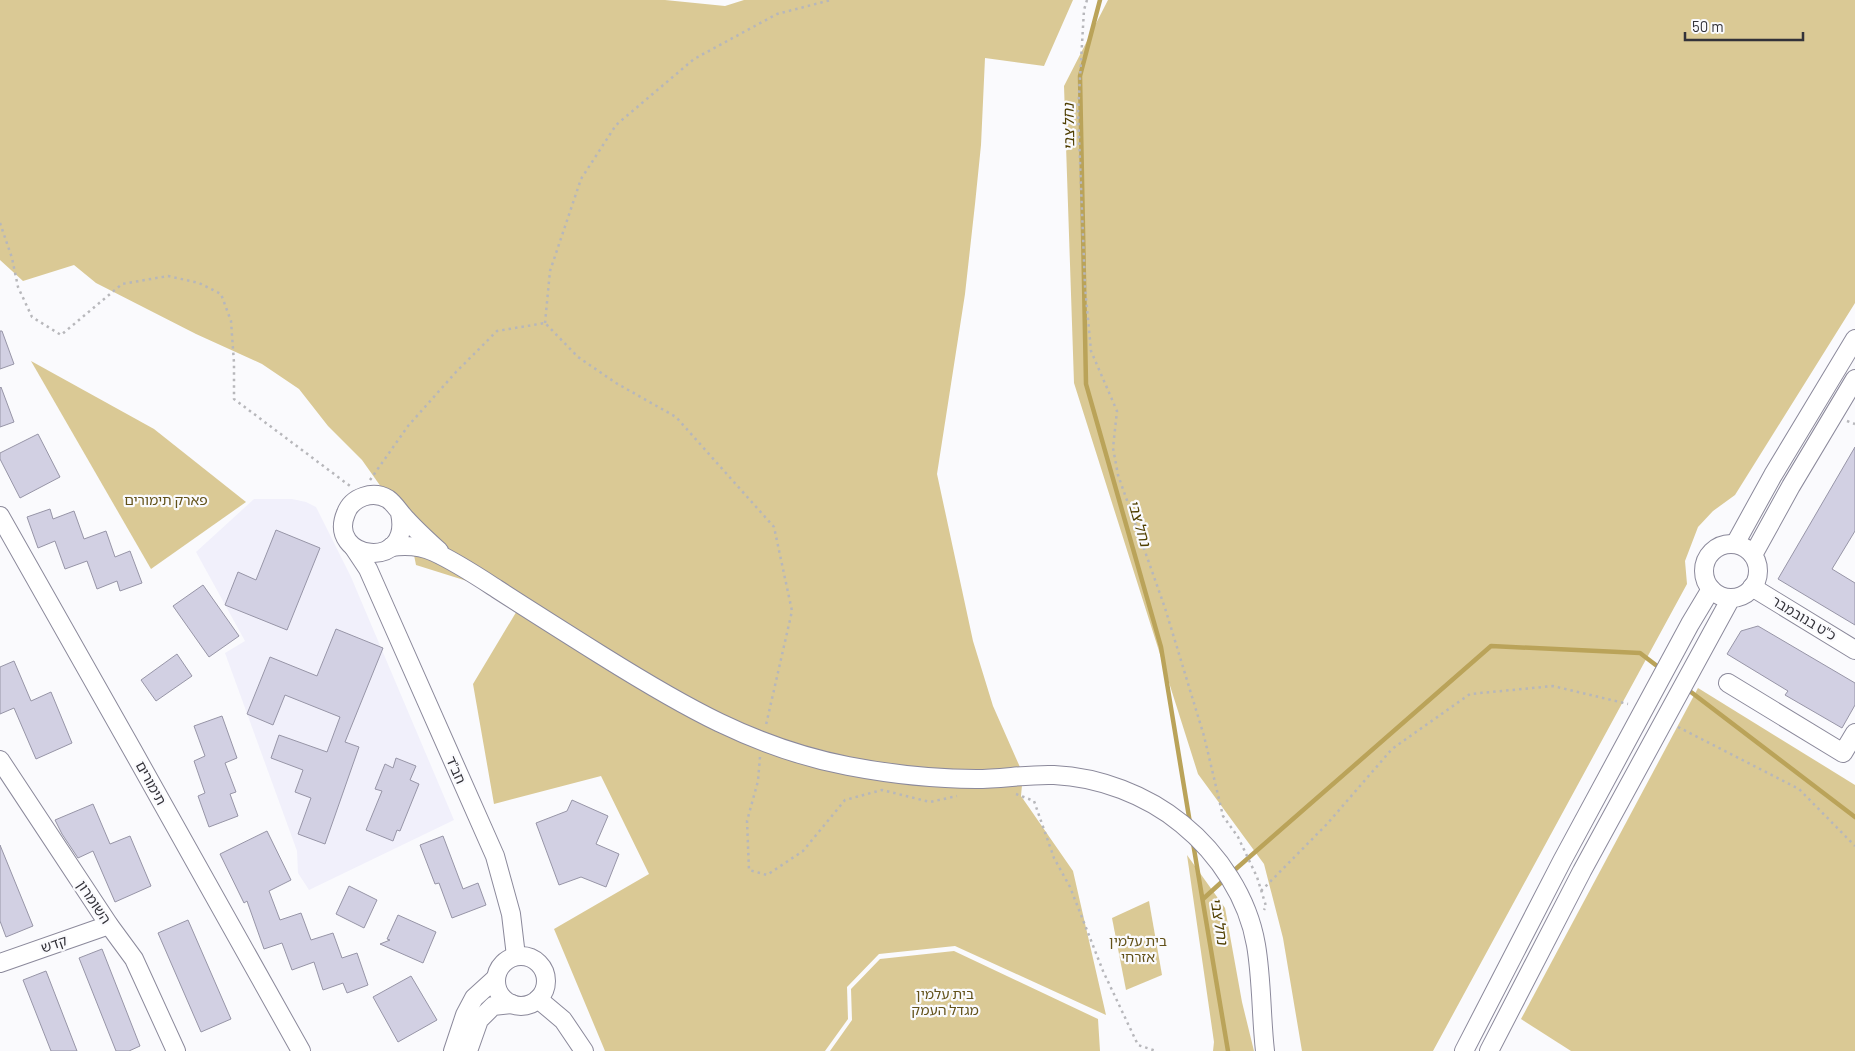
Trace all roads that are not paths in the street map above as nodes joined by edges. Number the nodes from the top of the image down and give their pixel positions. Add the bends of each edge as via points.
1 (1855, 338) edge
2 (1855, 379) edge
3 (400, 513) junction
4 (0, 516) edge
5 (1735, 544) junction
6 (354, 548) junction
7 (388, 549) junction
8 (1753, 555) junction
9 (447, 559) junction
10 (1752, 587) junction
11 (1711, 589) junction
12 (377, 590) junction
13 (1730, 598) junction
14 (1855, 650) edge
15 (1728, 683) dead end
16 (1855, 733) edge
17 (0, 760) edge
18 (108, 925) junction
19 (516, 956) junction
20 (0, 963) edge
21 (496, 978) junction
22 (538, 999) junction
23 (512, 1004) junction
24 (176, 1051) edge
25 (300, 1051) edge
26 (453, 1051) edge
27 (468, 1051) edge
28 (584, 1051) edge
29 (1265, 1051) edge
30 (1464, 1051) edge
31 (1490, 1051) edge

1 - 5 street
2 - 8 street
3 - 6 street via 387,498 378,495 359,498 346,512 343,521 344,531
3 - 7 street via 401,532
3 - 9 street
4 - 25 street, תימורים
5 - 8 street
5 - 11 street via 1719,546 1707,558 1704,575
6 - 7 street via 373,554
6 - 12 street, חב"ד
7 - 9 street via 401,546 422,548
7 - 12 street, חב"ד via 379,563
8 - 10 street via 1758,571
9 - 29 street via 655,689 703,716 762,742 820,760 918,776 977,779 1068,776 1113,787 1165,811 1212,853 1242,898 1256,943
10 - 13 street via 1742,595
10 - 14 street, כ"ט בנובמבר
11 - 13 street
11 - 30 street via 1544,895
12 - 19 street, חב"ד via 495,856 512,914
13 - 31 street via 1550,931
15 - 16 street via 1843,753
17 - 18 street, השומרון
18 - 20 street, קדש
18 - 24 street, השומרון via 134,959
19 - 21 street via 500,966
19 - 22 street via 526,956 541,965 546,983
21 - 23 street via 501,996
21 - 26 street via 474,998
22 - 23 street via 526,1006
22 - 28 street via 564,1020
23 - 27 street via 492,1006 479,1020

